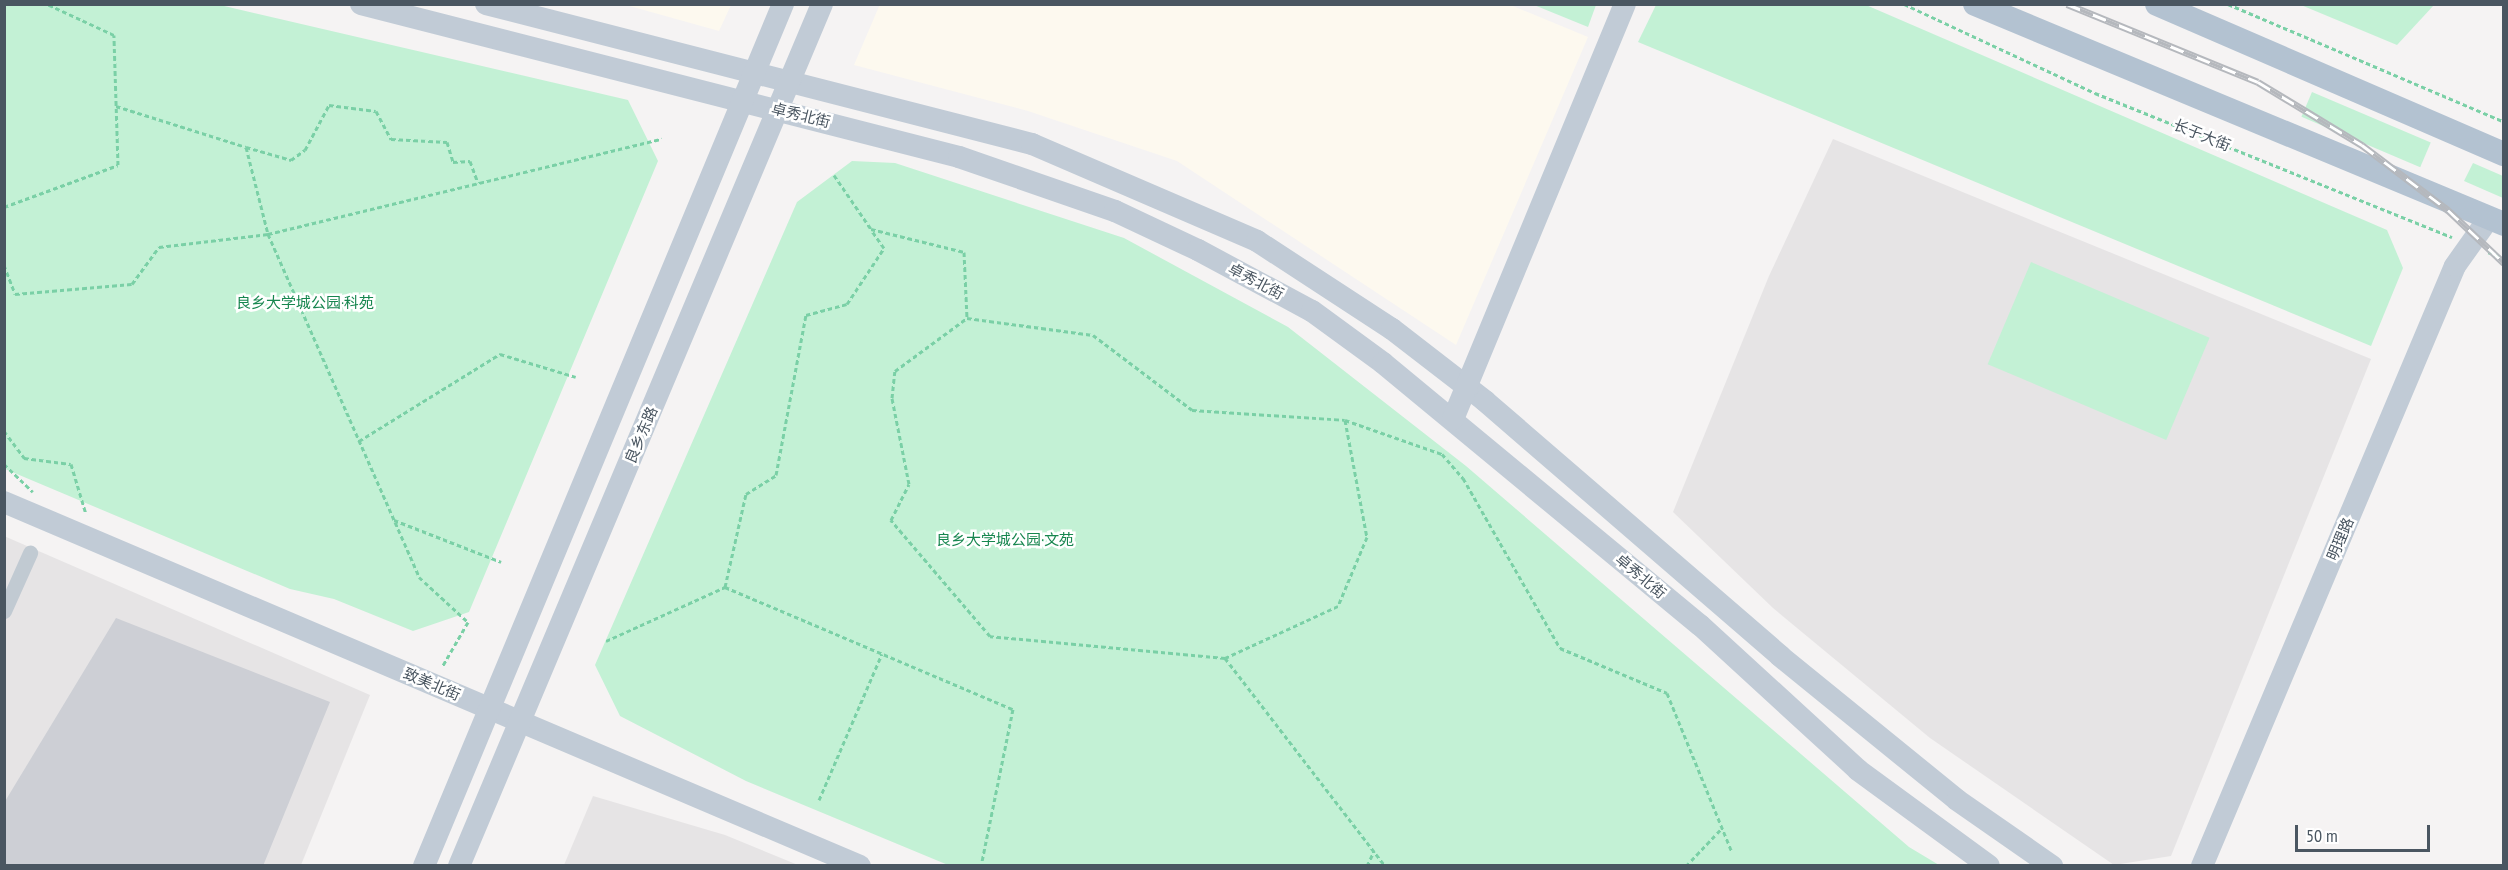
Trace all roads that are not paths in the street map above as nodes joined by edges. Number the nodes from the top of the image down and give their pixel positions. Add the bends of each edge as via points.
1 (361, 4) edge
2 (486, 4) edge
3 (783, 4) edge
4 (822, 4) edge
5 (1624, 4) edge
6 (1975, 4) edge
7 (2157, 4) edge
8 (755, 73) junction
9 (790, 83) junction
10 (742, 102) junction
11 (779, 109) junction
12 (2504, 154) edge
13 (2496, 221) edge
14 (1467, 387) junction
15 (1453, 419) junction
16 (4, 502) edge
17 (30, 553) dead end
18 (4, 612) edge
19 (489, 709) junction
20 (520, 722) junction
21 (424, 866) edge
22 (459, 866) edge
23 (860, 866) edge
24 (1989, 866) edge
25 (2052, 866) edge
26 (2202, 866) edge

1 - 10 main road, 卓秀北街
2 - 8 main road
3 - 8 main road
4 - 9 main road, 良乡东路
5 - 14 main road
6 - 13 main road
7 - 12 main road
8 - 9 main road
8 - 10 main road
9 - 11 main road, 良乡东路
9 - 14 main road via 1032,144 1178,203 1257,241 1330,287
10 - 11 main road, 卓秀北街
10 - 19 main road
11 - 15 main road, 卓秀北街 via 1027,178 1156,230 1312,312
11 - 20 main road, 良乡东路
13 - 26 main road, 明理路 via 2468,243
14 - 15 main road
14 - 25 main road via 1790,664 1957,800
15 - 24 main road, 卓秀北街 via 1700,625 1858,770
16 - 19 main road, 致美北街
17 - 18 street
19 - 20 main road, 致美北街
19 - 21 main road
20 - 22 main road, 良乡东路
20 - 23 main road, 致美北街

